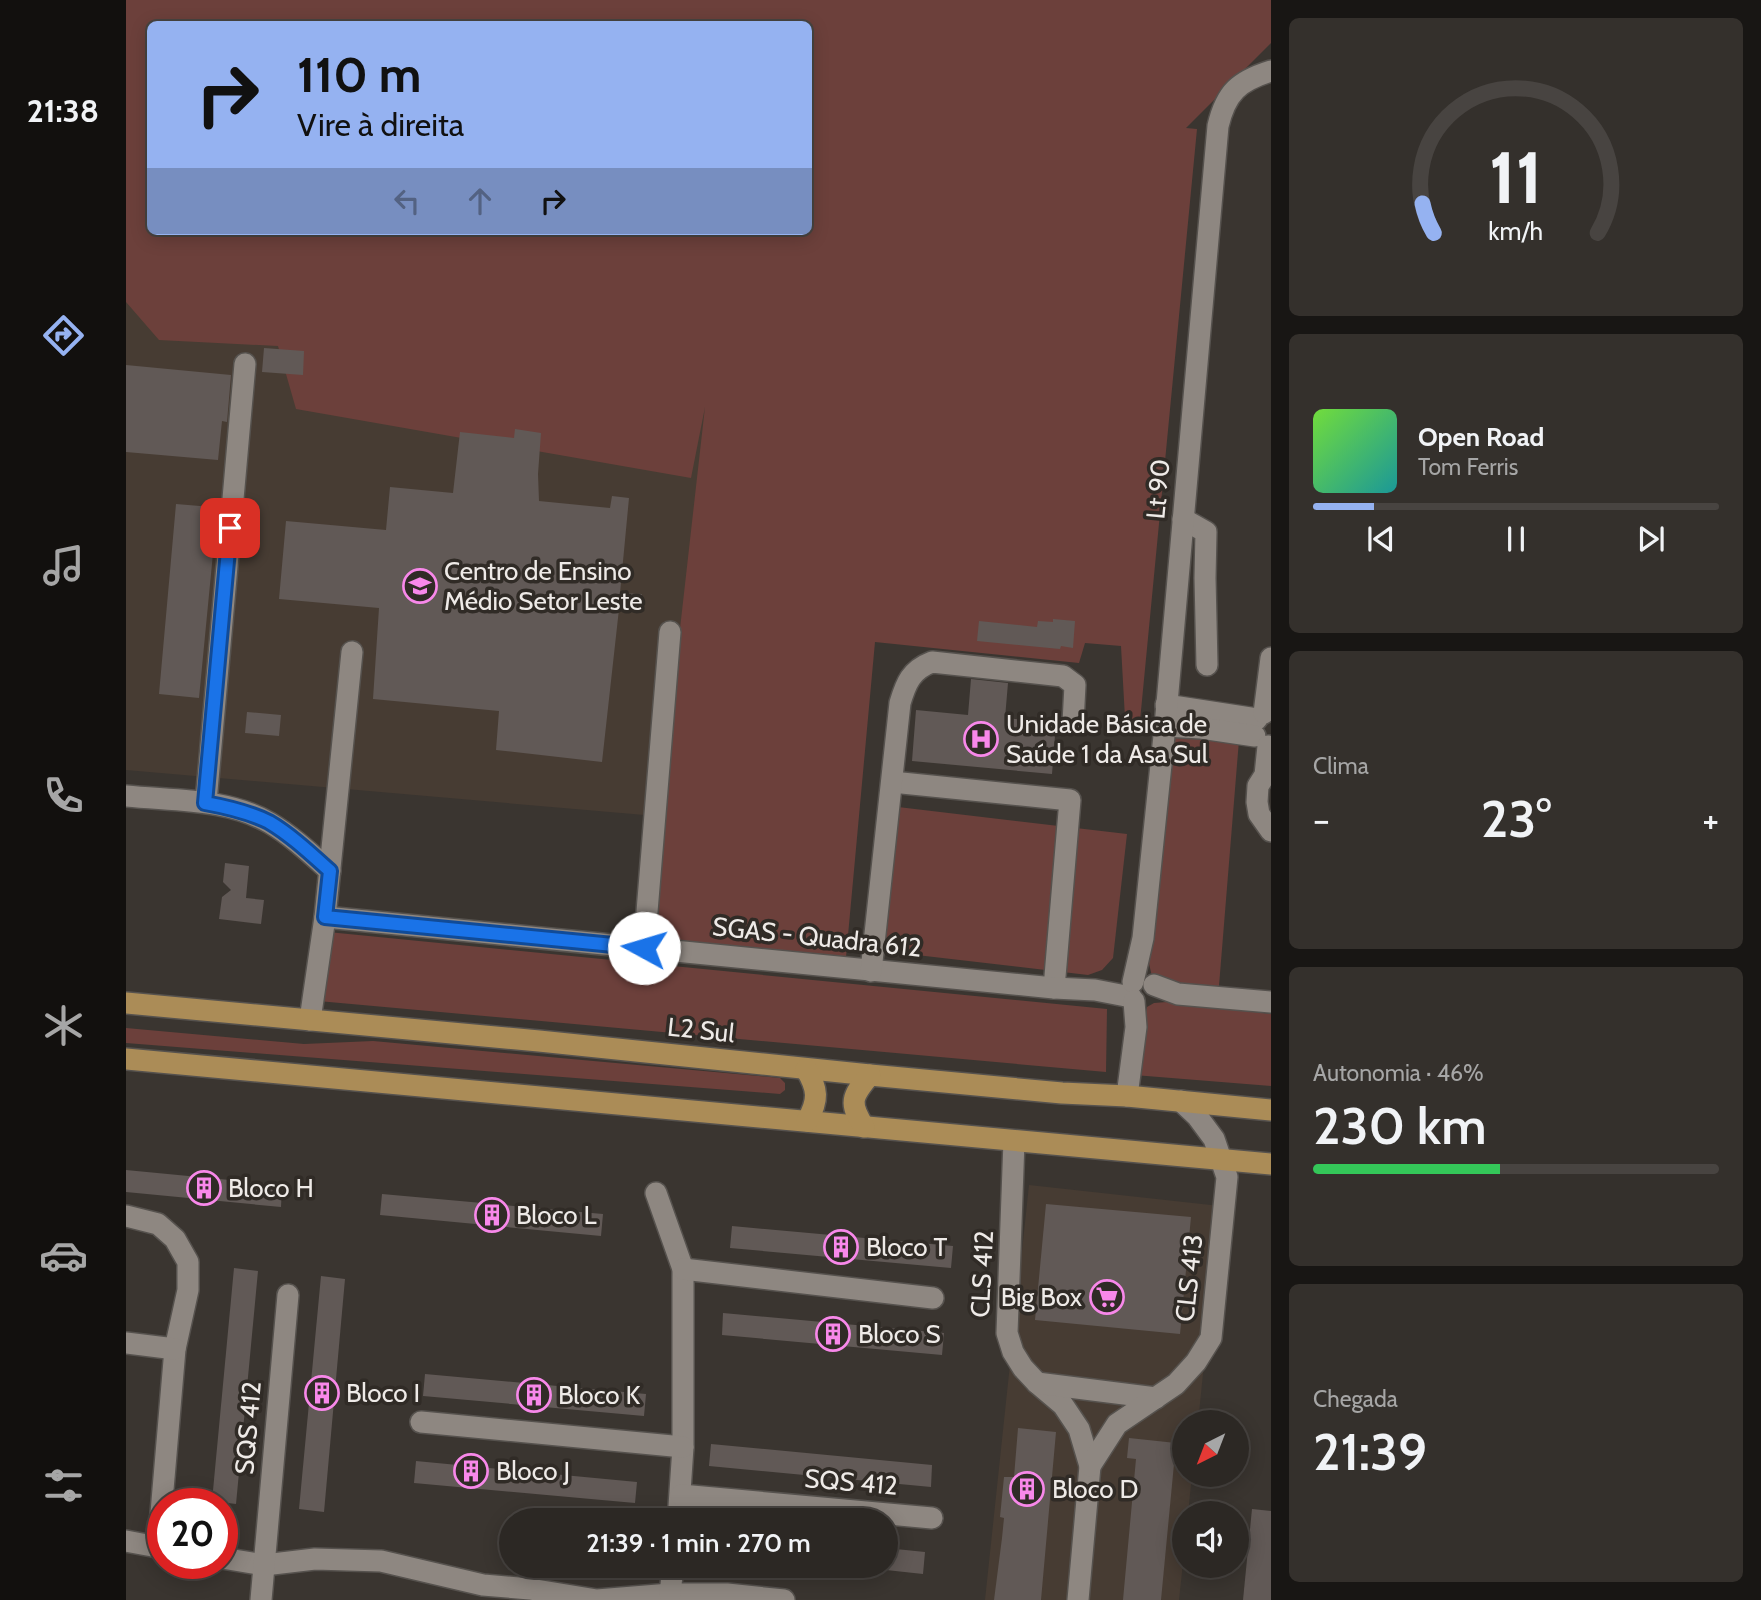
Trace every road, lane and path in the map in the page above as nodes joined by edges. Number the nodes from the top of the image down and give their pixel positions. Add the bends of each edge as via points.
1 (1271, 71) edge
2 (245, 364) dead end
3 (1183, 519) junction
4 (670, 632) dead end
5 (352, 652) dead end
6 (1271, 658) edge
7 (1207, 665) dead end
8 (1166, 715) junction
9 (1073, 723) dead end
10 (1266, 744) edge
11 (892, 782) junction
12 (126, 796) edge
13 (205, 803) junction
14 (1271, 831) edge
15 (330, 871) junction
16 (325, 917) junction
17 (644, 948) junction
18 (871, 971) junction
19 (1054, 988) junction
20 (1141, 991) junction
21 (1271, 1002) edge
22 (126, 1003) edge
23 (310, 1020) junction
24 (126, 1059) edge
25 (806, 1069) junction
26 (870, 1076) junction
27 (1127, 1096) junction
28 (1181, 1101) junction
29 (1271, 1110) edge
30 (807, 1121) junction
31 (864, 1127) junction
32 (1014, 1141) junction
33 (1223, 1160) junction
34 (1271, 1164) edge
35 (656, 1193) dead end
36 (126, 1216) edge
37 (683, 1269) junction
38 (288, 1295) dead end
39 (933, 1298) dead end
40 (126, 1343) edge
41 (175, 1349) junction
42 (1037, 1383) junction
43 (1156, 1398) junction
44 (421, 1422) dead end
45 (683, 1447) junction
46 (1090, 1466) junction
47 (165, 1488) edge
48 (681, 1495) junction
49 (680, 1508) edge
50 (932, 1518) dead end
51 (126, 1541) edge
52 (147, 1545) edge
53 (238, 1561) edge
54 (264, 1565) junction
55 (672, 1578) edge
56 (482, 1593) edge
57 (670, 1594) junction
58 (261, 1600) edge
59 (783, 1600) edge
60 (1078, 1600) edge

1 - 3 street, Lt 90 via 1237,86 1218,126
2 - 13 street
3 - 7 street via 1206,532
3 - 8 street, Lt 90
4 - 17 street
5 - 15 street
6 - 10 street
8 - 10 street
8 - 20 street, Lt 90
9 - 11 street via 1075,685 1063,676 932,662 920,666 905,685
10 - 14 street via 1256,802
11 - 18 street
11 - 19 street via 1070,800
12 - 13 street
13 - 15 street via 269,822
15 - 16 street
16 - 17 street, SGAS - Quadra 612
16 - 23 street
17 - 18 street, SGAS - Quadra 612
18 - 19 street, SGAS - Quadra 612
19 - 20 street, SGAS - Quadra 612
20 - 21 street
20 - 27 street, Lt 90
22 - 23 main road, L2 Sul
23 - 25 main road, L2 Sul
24 - 30 main road
25 - 26 main road, L2 Sul
25 - 30 main road via 817,1096
26 - 27 main road, L2 Sul
26 - 31 main road via 853,1102
27 - 28 main road, L2 Sul
28 - 29 main road, L2 Sul
28 - 33 street, CLS 413 via 1209,1131
30 - 31 main road
31 - 32 main road
32 - 33 main road
32 - 42 street, CLS 412 via 1007,1333 1013,1352
33 - 34 main road
33 - 43 street, CLS 413 via 1226,1195 1211,1338 1196,1362
35 - 37 street
36 - 41 street via 158,1224 175,1239 188,1262 188,1290
37 - 39 street
37 - 45 street
38 - 54 street, SQS 412
40 - 41 street
41 - 47 street
42 - 43 street
42 - 46 street, CLS 412 via 1063,1405 1079,1429
43 - 46 street, CLS 413 via 1117,1424
44 - 45 street
45 - 48 street
46 - 60 street
48 - 49 street
48 - 50 street, SQS 412
51 - 52 street
53 - 54 street
54 - 56 street via 314,1559 381,1561
54 - 58 street, SQS 412
55 - 57 street
56 - 57 street via 530,1589 597,1600
57 - 59 street

